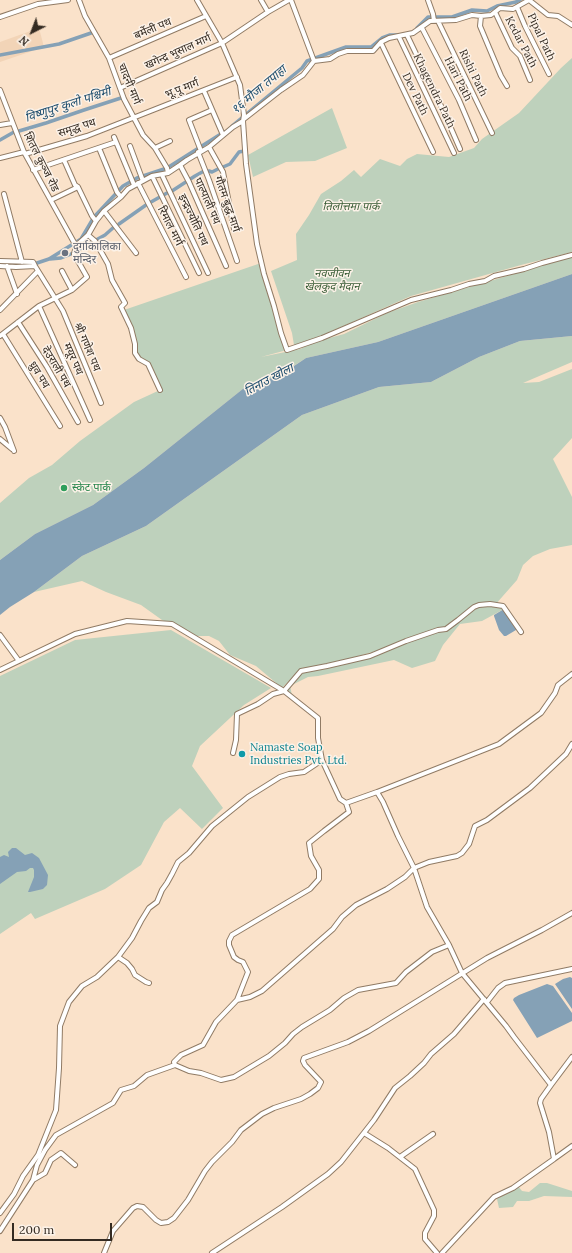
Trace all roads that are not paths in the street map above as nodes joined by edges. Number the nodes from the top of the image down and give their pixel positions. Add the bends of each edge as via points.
1 (68, 0) edge
2 (79, 0) edge
3 (203, 0) edge
4 (261, 0) edge
5 (290, 0) edge
6 (428, 0) edge
7 (529, 0) edge
8 (198, 2) edge
9 (517, 7) junction
10 (268, 12) junction
11 (495, 12) junction
12 (206, 16) junction
13 (481, 16) junction
14 (0, 17) edge
15 (436, 21) junction
16 (572, 25) edge
17 (422, 28) junction
18 (407, 35) junction
19 (399, 37) junction
20 (222, 43) junction
21 (381, 43) junction
22 (109, 58) junction
23 (314, 61) junction
24 (549, 74) dead end
25 (237, 77) junction
26 (530, 80) dead end
27 (508, 86) dead end
28 (120, 88) junction
29 (0, 90) edge
30 (204, 91) junction
31 (2, 103) edge
32 (212, 110) junction
33 (134, 118) junction
34 (244, 118) junction
35 (12, 123) junction
36 (0, 125) edge
37 (492, 133) dead end
38 (223, 135) junction
39 (114, 137) dead end
40 (476, 140) dead end
41 (170, 141) dead end
42 (116, 142) junction
43 (130, 146) dead end
44 (209, 147) junction
45 (99, 148) junction
46 (155, 148) junction
47 (460, 149) dead end
48 (200, 152) junction
49 (433, 152) dead end
50 (25, 153) junction
51 (454, 153) dead end
52 (0, 158) edge
53 (64, 160) junction
54 (180, 165) junction
55 (33, 170) junction
56 (168, 172) junction
57 (162, 175) junction
58 (152, 176) junction
59 (141, 182) junction
60 (134, 185) junction
61 (78, 187) junction
62 (4, 194) dead end
63 (121, 197) junction
64 (51, 200) junction
65 (104, 211) junction
66 (96, 220) junction
67 (234, 229) dead end
68 (89, 235) junction
69 (76, 246) junction
70 (136, 253) dead end
71 (572, 255) edge
72 (0, 261) edge
73 (237, 261) dead end
74 (22, 262) junction
75 (34, 264) junction
76 (0, 266) edge
77 (7, 266) junction
78 (226, 266) dead end
79 (38, 271) junction
80 (62, 271) dead end
81 (199, 273) dead end
82 (208, 273) dead end
83 (186, 277) dead end
84 (72, 290) junction
85 (17, 294) junction
86 (54, 298) junction
87 (39, 306) junction
88 (1, 308) edge
89 (18, 322) junction
90 (1, 335) edge
91 (160, 390) dead end
92 (101, 403) dead end
93 (0, 418) edge
94 (90, 420) dead end
95 (78, 422) dead end
96 (60, 426) dead end
97 (0, 439) edge
98 (521, 632) dead end
99 (0, 635) edge
100 (19, 661) junction
101 (0, 670) edge
102 (572, 674) edge
103 (284, 691) junction
104 (572, 744) edge
105 (233, 753) dead end
106 (322, 760) junction
107 (377, 792) junction
108 (346, 803) junction
109 (414, 868) junction
110 (572, 913) edge
111 (449, 945) junction
112 (118, 957) junction
113 (572, 969) edge
114 (462, 974) junction
115 (149, 983) dead end
116 (237, 1000) junction
117 (486, 1001) junction
118 (572, 1057) edge
119 (175, 1065) junction
120 (551, 1084) junction
121 (364, 1133) junction
122 (433, 1134) dead end
123 (572, 1146) edge
124 (400, 1157) junction
125 (554, 1159) junction
126 (75, 1165) dead end
127 (33, 1180) junction
128 (0, 1213) edge
129 (0, 1232) edge
130 (218, 1251) edge
131 (104, 1253) edge
132 (212, 1253) edge
133 (437, 1253) edge
134 (442, 1253) edge

1 - 14 street via 38,4
2 - 22 street, चादनी मार्ग via 85,16
3 - 8 street
4 - 10 street
5 - 10 street, खगेन्द्र भुसाल मार्ग
5 - 23 street
6 - 15 street, Rishi Path
7 - 9 street
7 - 16 street via 548,15 558,16
8 - 12 street
9 - 11 street via 500,8
9 - 24 street, Pipal Path
10 - 20 street, खगेन्द्र भुसाल मार्ग
11 - 13 street
11 - 26 street, Kedar Path via 512,48 520,56
12 - 20 street
12 - 22 street, बर्मेली पथ
13 - 15 street
13 - 27 street via 480,26 501,76
15 - 17 street via 430,21
15 - 37 street, Rishi Path
17 - 18 street via 414,34
17 - 40 street, Hari Path via 459,100
18 - 19 street
18 - 47 street
19 - 21 street via 389,38
19 - 51 street, Khagendra Path
20 - 25 street
20 - 28 street, खगेन्द्र भुसाल मार्ग
21 - 23 street via 373,51 347,51 330,59
21 - 49 street, Dev Path
22 - 28 street, चादनी मार्ग
23 - 34 street via 303,75
25 - 30 street, भू.पू मार्ग
25 - 34 street
28 - 33 street, चादनी मार्ग
29 - 31 street, शितल कुञ्ज रोड
30 - 32 street
30 - 33 street, भू.पू मार्ग
31 - 35 street, शितल कुञ्ज रोड
32 - 38 street
32 - 48 street, गौतम बुद्ध मार्ग via 189,120
33 - 46 street, चादनी मार्ग via 143,135
33 - 50 street, समृद्ध पथ via 87,136
34 - 38 street
34 - 71 street via 246,164 258,252 288,350 411,300
35 - 36 street
35 - 50 street, शितल कुञ्ज रोड
38 - 44 street
39 - 42 street
41 - 46 street
42 - 45 street
42 - 60 street
43 - 59 street, रिमाल मार्ग
44 - 48 street
44 - 67 street via 223,172
45 - 53 street
45 - 63 street
46 - 56 street, चादनी मार्ग
48 - 54 street
48 - 73 street, गौतम बुद्ध मार्ग
50 - 52 street, समृद्ध पथ
50 - 55 street, शितल कुञ्ज रोड
53 - 55 street
53 - 61 street
54 - 56 street
54 - 78 street, पाल्पाली पथ
55 - 64 street, शितल कुञ्ज रोड
56 - 57 street
57 - 58 street
57 - 82 street, इन्द्रज्योति पथ
58 - 59 street
58 - 81 street
59 - 60 street
59 - 83 street, रिमाल मार्ग
60 - 63 street
61 - 64 street
61 - 66 street
62 - 74 street
63 - 65 street
64 - 69 street, शितल कुञ्ज रोड
65 - 66 street
65 - 70 street
66 - 68 street
68 - 69 street
68 - 91 street via 108,264 112,280 125,303 121,307 131,328 135,353 148,364
69 - 84 street via 74,254 87,277
72 - 74 street
74 - 75 street
75 - 77 street via 21,267
75 - 79 street, श्री गणेश पथ
76 - 77 street
77 - 85 street
79 - 85 street
79 - 86 street, श्री गणेश पथ
80 - 84 street
84 - 86 street
85 - 88 street
86 - 87 street
86 - 92 street, श्री गणेश पथ via 63,311
87 - 89 street
87 - 94 street, मयूर पथ
89 - 90 street
89 - 95 street, देउराली पथ
90 - 96 street, ध्रुव पथ
93 - 97 street via 14,451
98 - 103 street via 503,606 474,606 446,628 370,656 301,671
99 - 100 street
100 - 101 street
100 - 103 street via 75,634 128,621 172,624
102 - 107 street via 558,685 541,713 499,744
103 - 105 street via 273,694 237,714
103 - 106 street via 318,718
104 - 109 street via 566,754 530,788 475,826 469,844 462,853
106 - 108 street via 340,799
106 - 112 street via 304,772 280,777 248,796 212,826 178,862 157,902 149,908
107 - 108 street
107 - 109 street
108 - 116 street via 349,812 309,843 311,856 319,870 319,879 310,889 232,934 229,945 234,957 243,962 248,972
109 - 111 street via 427,907
109 - 116 street via 387,889 356,905 333,929 262,991
110 - 114 street
111 - 114 street
111 - 119 street via 432,952 396,983 358,990 344,998 302,1027 269,1056 234,1077 221,1080
112 - 115 street via 127,963 135,975
112 - 128 street via 97,977 82,986 70,1002 60,1026 56,1110 38,1155
113 - 117 street via 506,983
114 - 117 street
114 - 131 street via 369,1031 348,1042 304,1058 303,1061 321,1082 318,1088 301,1099 262,1114 241,1130 212,1162 188,1200 168,1222 161,1223 156,1220 143,1207 133,1208 113,1231
116 - 119 street via 216,1022 204,1045 181,1055 174,1062
117 - 120 street
117 - 121 street via 431,1054 424,1064 395,1088
118 - 120 street
119 - 127 street via 147,1075 134,1086 121,1090 113,1103 56,1135 37,1165
120 - 125 street via 540,1103
121 - 124 street
121 - 130 street via 328,1174
122 - 124 street
123 - 125 street
124 - 133 street via 415,1169 434,1210 434,1216 424,1236
125 - 134 street via 513,1188 494,1197
126 - 127 street via 60,1153 51,1160 45,1173
127 - 129 street
130 - 132 street

